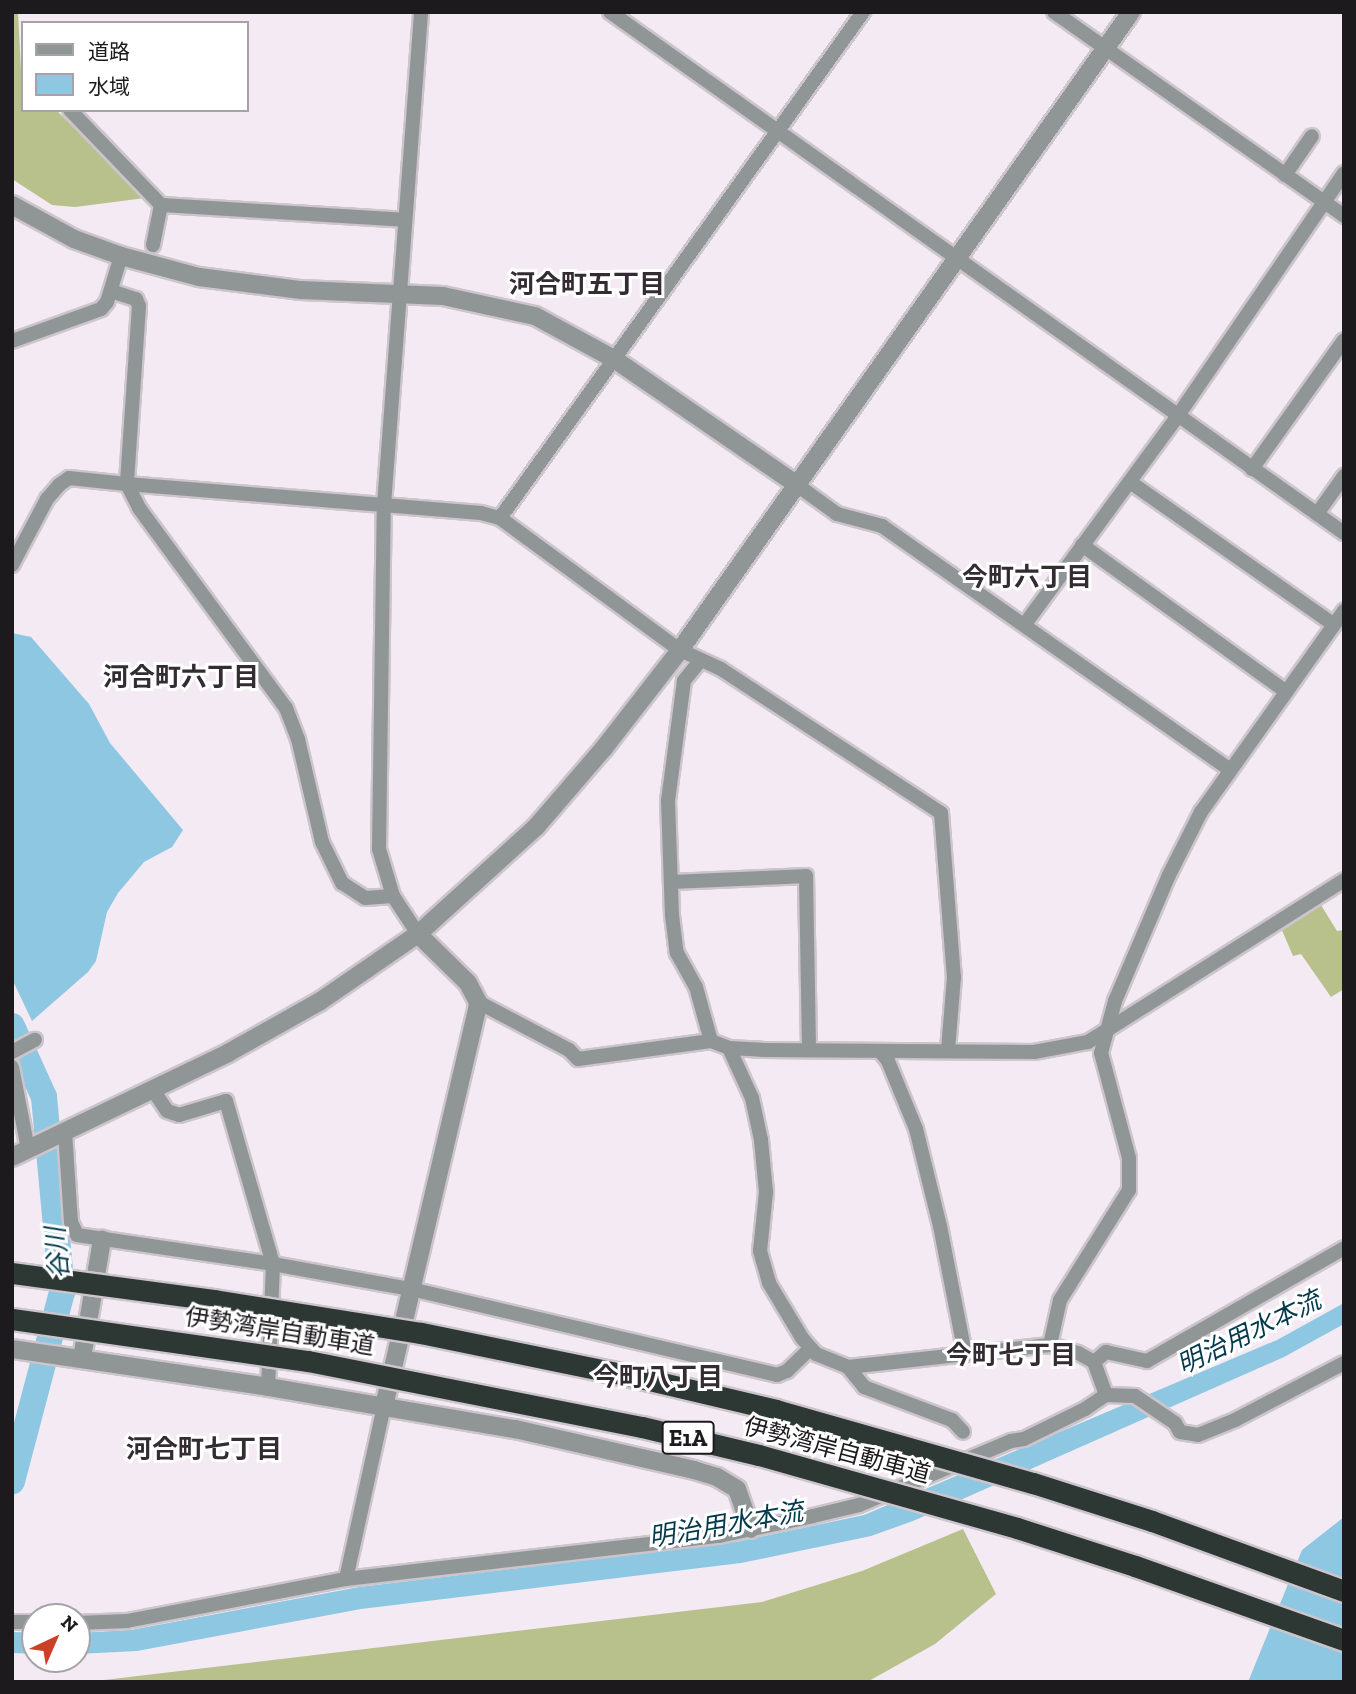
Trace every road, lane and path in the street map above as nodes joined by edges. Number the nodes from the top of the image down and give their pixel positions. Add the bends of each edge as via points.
1 (421, 12) edge
2 (610, 12) edge
3 (863, 12) edge
4 (1054, 12) edge
5 (1131, 12) edge
6 (1104, 49) junction
7 (71, 112) edge
8 (779, 132) junction
9 (1312, 136) dead end
10 (1344, 173) edge
11 (1285, 175) junction
12 (1323, 201) junction
13 (12, 205) edge
14 (160, 205) junction
15 (1344, 216) edge
16 (405, 220) junction
17 (153, 245) dead end
18 (121, 257) junction
19 (957, 258) junction
20 (111, 290) junction
21 (399, 293) junction
22 (1344, 340) edge
23 (12, 341) edge
24 (614, 359) junction
25 (1176, 414) junction
26 (1252, 469) junction
27 (1344, 476) edge
28 (1130, 482) junction
29 (127, 484) junction
30 (797, 485) junction
31 (384, 505) junction
32 (1317, 514) junction
33 (500, 518) junction
34 (1344, 533) edge
35 (1082, 545) junction
36 (12, 565) edge
37 (1344, 611) edge
38 (1025, 624) junction
39 (1334, 625) junction
40 (680, 650) junction
41 (700, 661) junction
42 (1285, 691) junction
43 (1229, 769) junction
44 (1344, 880) edge
45 (673, 882) junction
46 (393, 896) junction
47 (418, 934) junction
48 (478, 1002) junction
49 (1107, 1031) junction
50 (35, 1040) dead end
51 (711, 1041) junction
52 (729, 1048) junction
53 (808, 1049) junction
54 (948, 1050) junction
55 (13, 1051) edge
56 (880, 1051) junction
57 (12, 1067) edge
58 (153, 1090) junction
59 (65, 1132) junction
60 (23, 1152) edge
61 (102, 1240) junction
62 (1344, 1248) edge
63 (273, 1264) junction
64 (12, 1273) edge
65 (411, 1289) junction
66 (12, 1319) edge
67 (1050, 1345) junction
68 (810, 1349) junction
69 (21, 1350) edge
70 (965, 1353) junction
71 (82, 1358) junction
72 (1094, 1362) junction
73 (1344, 1363) edge
74 (848, 1367) junction
75 (268, 1387) junction
76 (1106, 1395) junction
77 (384, 1406) junction
78 (963, 1432) dead end
79 (751, 1529) junction
80 (346, 1579) junction
81 (1344, 1591) edge
82 (91, 1622) edge
83 (1344, 1640) edge

1 - 16 street
2 - 8 street
3 - 8 street
4 - 6 street
5 - 6 street
6 - 11 street
6 - 19 street
7 - 14 street
8 - 19 street
8 - 24 street
9 - 11 street
10 - 12 street
11 - 12 street
12 - 15 street
12 - 25 street
13 - 18 street via 74,239
14 - 16 street
14 - 17 street
16 - 21 street
18 - 20 street
18 - 21 street via 246,285
19 - 25 street
19 - 30 street
20 - 23 street via 101,309
20 - 29 street via 136,299 139,306
21 - 24 street via 443,296 535,316
21 - 31 street
22 - 26 street
24 - 30 street
24 - 33 street
25 - 26 street
25 - 28 street
26 - 32 street
27 - 32 street
28 - 35 street
28 - 39 street
29 - 31 street
29 - 36 street via 69,478 59,485
29 - 46 street via 139,508 286,708 298,739 321,842 342,883 365,898
30 - 38 street via 837,514 882,526
30 - 40 street
31 - 33 street
31 - 46 street via 379,849
32 - 34 street
33 - 40 street
35 - 38 street
35 - 42 street
37 - 39 street
38 - 43 street
39 - 42 street
40 - 41 street
40 - 47 street via 558,804 500,863
41 - 45 street via 684,681 668,801
41 - 54 street via 721,669 941,813 954,977
42 - 43 street
43 - 49 street via 1169,875 1115,1001
44 - 49 street
45 - 51 street via 677,953 696,987
45 - 53 street via 806,876
46 - 47 street
47 - 48 street via 468,983
47 - 58 street via 280,1026
48 - 51 street via 578,1059
48 - 65 street
49 - 54 street via 1088,1042 1034,1052
49 - 67 street via 1101,1053 1129,1158 1129,1190 1060,1300
50 - 55 street
51 - 52 street
52 - 53 street
52 - 68 street via 752,1098 761,1140 766,1192 760,1251 769,1283
53 - 56 street
54 - 56 street
56 - 70 street via 916,1129
57 - 60 street
58 - 59 street
58 - 63 street via 167,1111 179,1115 226,1101
59 - 60 street
59 - 61 street via 71,1222 77,1235
61 - 63 street
61 - 71 street
62 - 72 street via 1147,1361 1106,1352
63 - 65 street
63 - 75 street
64 - 81 highway, 伊勢湾岸自動車道 / E1A, bridge via 318,1316 645,1379 776,1410 1033,1483
65 - 68 street via 777,1375
65 - 77 street
66 - 83 highway, 伊勢湾岸自動車道 / E1A, bridge via 413,1379 760,1455 1017,1528
67 - 70 street
67 - 72 street
68 - 74 street
69 - 71 street
70 - 74 street
71 - 75 street
72 - 76 street
73 - 76 street via 1198,1435 1180,1432 1175,1423 1135,1396
74 - 78 street via 863,1387 952,1420
75 - 77 street
76 - 79 street via 1024,1439 859,1505
77 - 79 street via 515,1429 717,1477 737,1489
77 - 80 street
79 - 80 street
80 - 82 street via 127,1621

